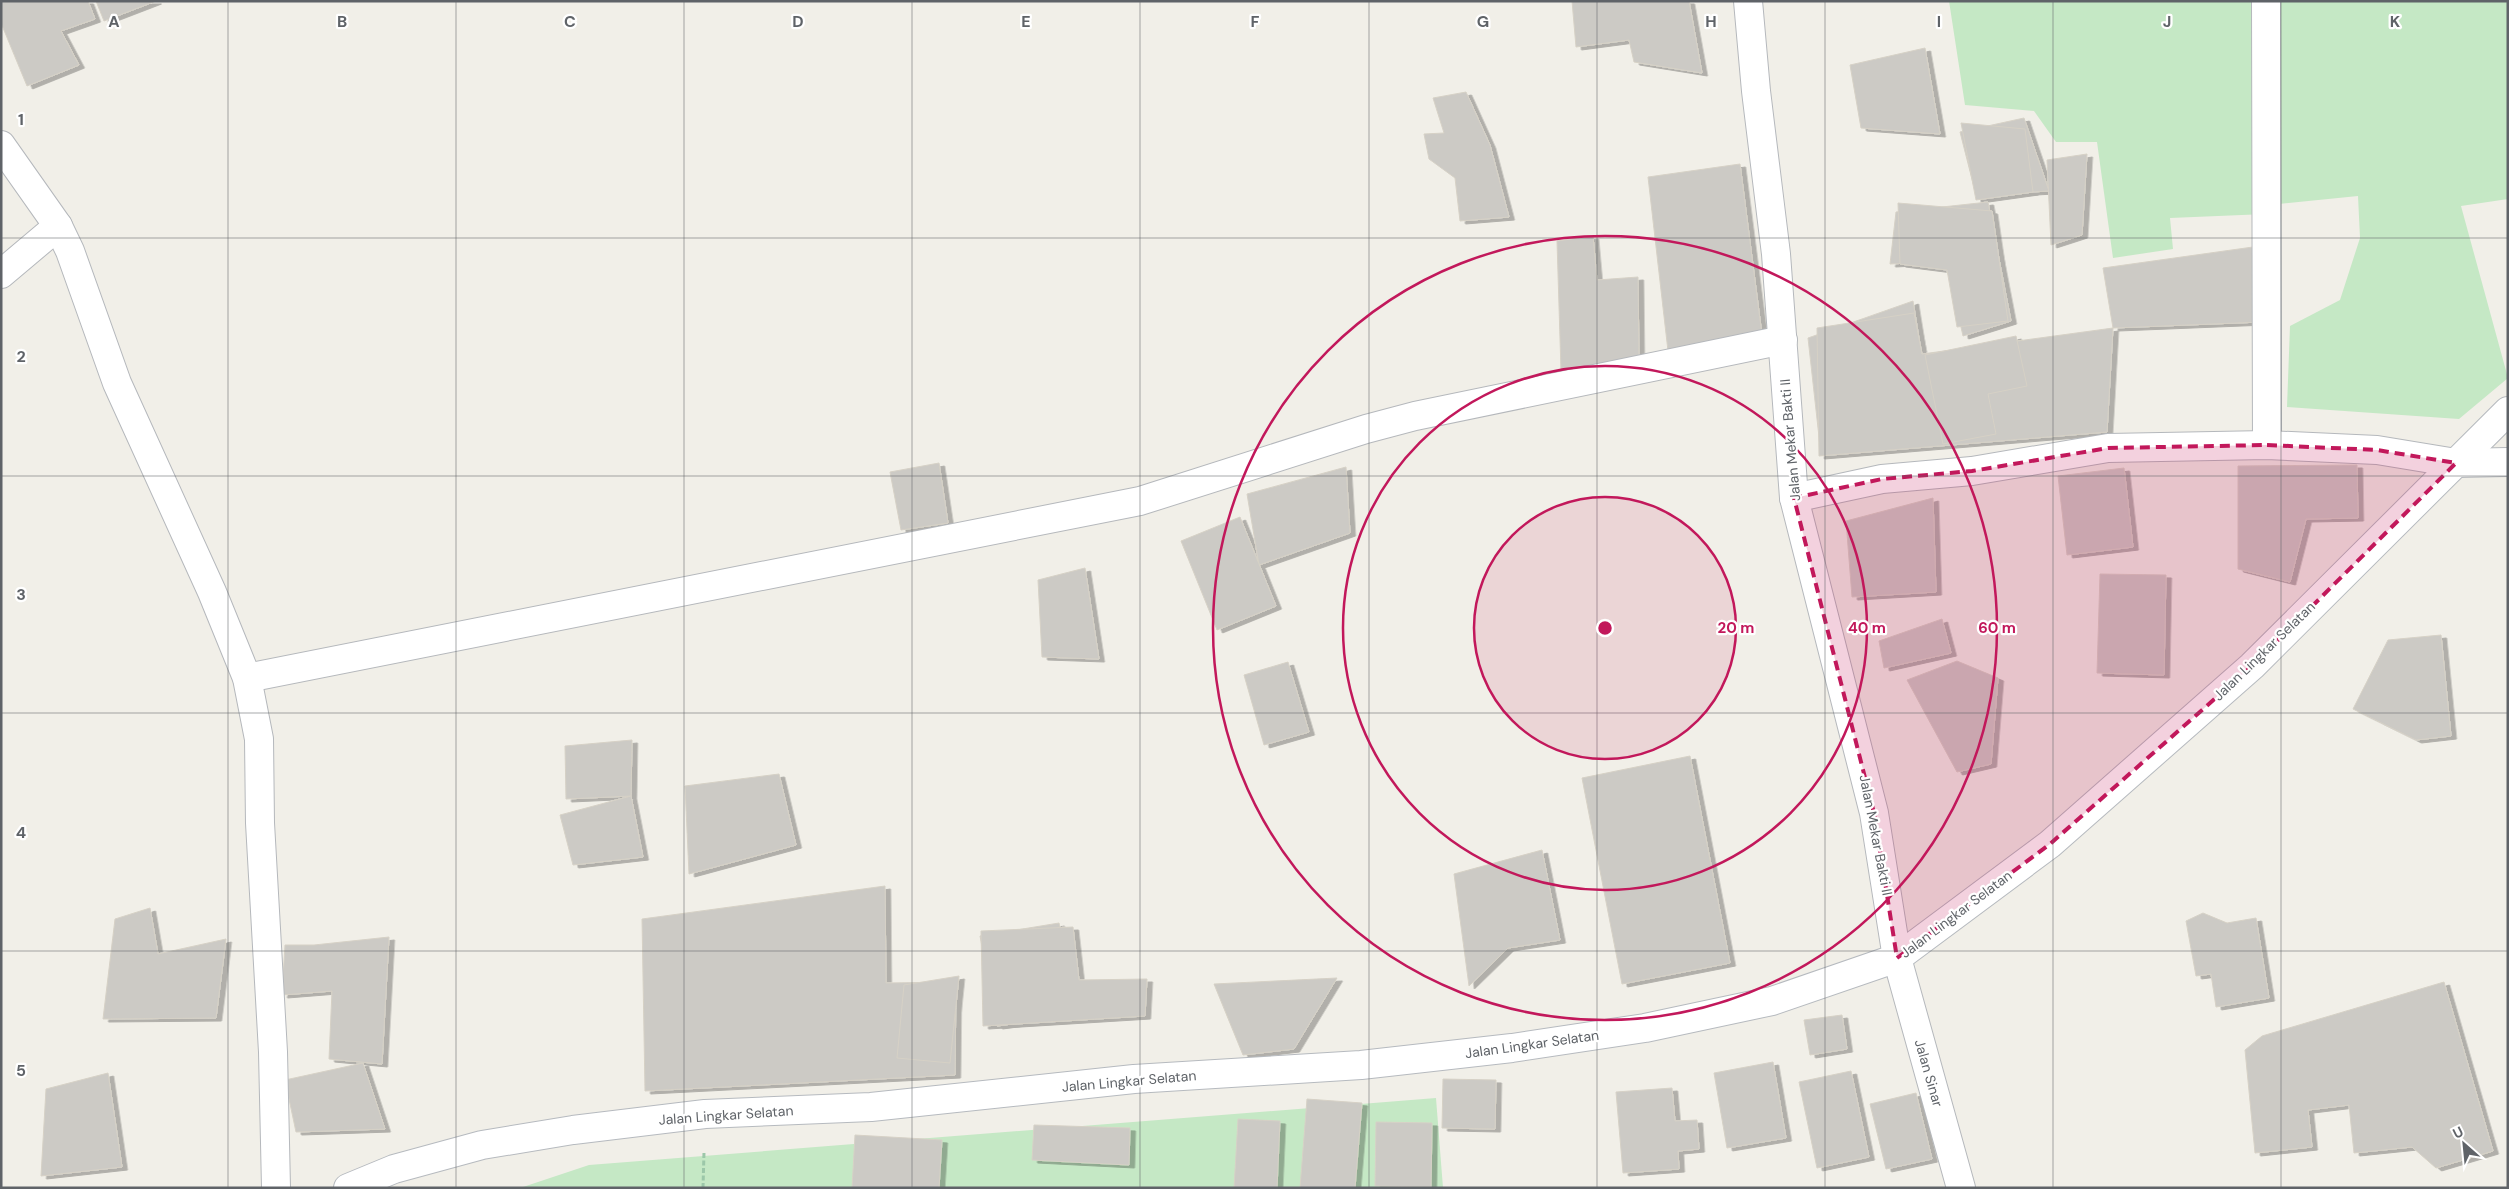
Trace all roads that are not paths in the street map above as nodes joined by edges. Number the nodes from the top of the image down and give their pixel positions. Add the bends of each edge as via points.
1 (1748, 1) edge
2 (2266, 1) edge
3 (1, 146) edge
4 (58, 226) junction
5 (1, 274) edge
6 (1782, 340) junction
7 (2508, 411) edge
8 (2267, 445) junction
9 (2508, 462) edge
10 (2456, 463) junction
11 (1794, 498) junction
12 (247, 678) junction
13 (1897, 958) junction
14 (276, 1188) edge
15 (348, 1188) edge
16 (1961, 1188) edge

1 - 6 street, Jalan Mekar Bakti II via 1756,91 1770,189
2 - 8 street
3 - 4 street
4 - 5 street
4 - 12 street via 117,383 212,592
6 - 11 street, Jalan Mekar Bakti II
6 - 12 street via 1415,416 1140,501
7 - 10 street, Jalan Lingkar Selatan
8 - 10 street via 2377,450
8 - 11 street via 2108,448 1972,471 1882,479
9 - 10 street
10 - 13 street, Jalan Lingkar Selatan via 2252,666 2131,775 2050,844
11 - 13 street, Jalan Mekar Bakti II via 1874,813
12 - 14 street via 259,739
13 - 15 street, Jalan Lingkar Selatan via 1772,1001 1645,1028 1512,1048 1361,1065 1134,1079 871,1107 698,1115 573,1130 482,1145 394,1169
13 - 16 street, Jalan Sinar

